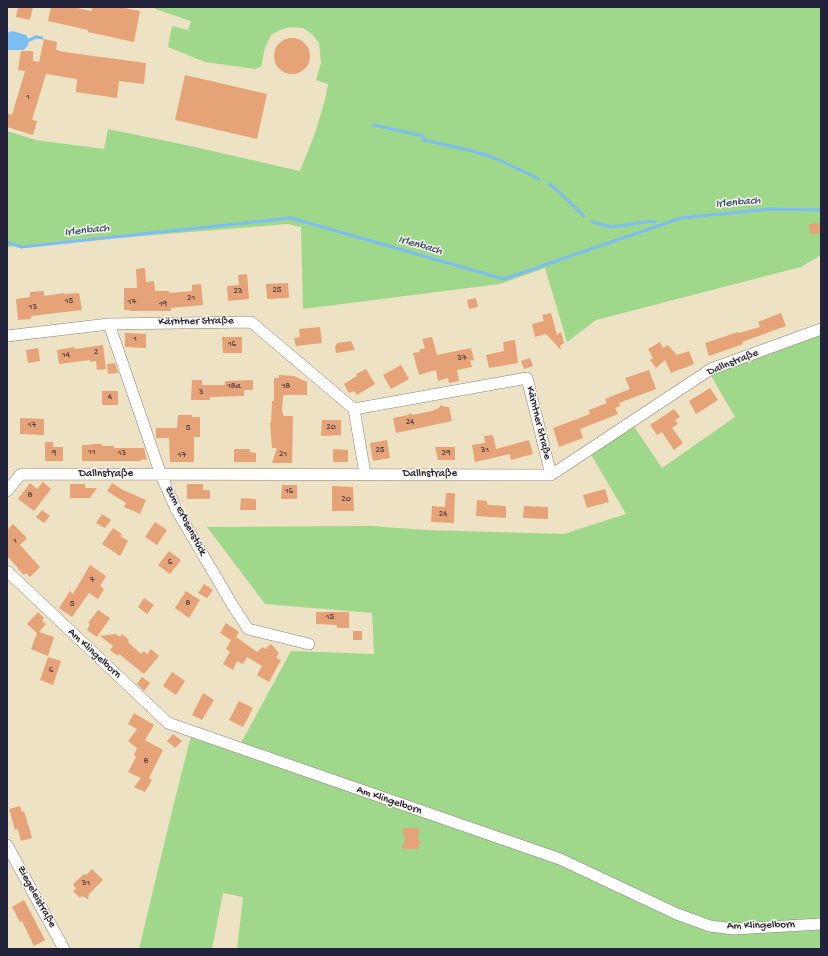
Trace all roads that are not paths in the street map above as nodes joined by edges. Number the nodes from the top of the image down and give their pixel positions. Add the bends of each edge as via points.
1 (109, 324) junction
2 (821, 329) edge
3 (7, 336) edge
4 (354, 409) junction
5 (365, 474) junction
6 (161, 475) junction
7 (551, 475) junction
8 (9, 485) edge
9 (7, 572) edge
10 (310, 644) dead end
11 (7, 844) edge
12 (821, 924) edge
13 (64, 949) edge

1 - 3 street, Kärntner Straße
1 - 4 street, Kärntner Straße via 251,322
1 - 6 street, Zum Erbsenstück
2 - 7 street, Dallnstraße via 711,369
4 - 5 street
4 - 7 street, Kärntner Straße via 527,378
5 - 6 street, Dallnstraße
5 - 7 street, Dallnstraße
6 - 8 street, Dallnstraße via 21,474
6 - 10 street, Zum Erbsenstück via 176,509 248,629
9 - 12 street, Am Klingelborn via 168,724 560,859 677,914 710,926 734,928
11 - 13 street, Ziegeleistraße

